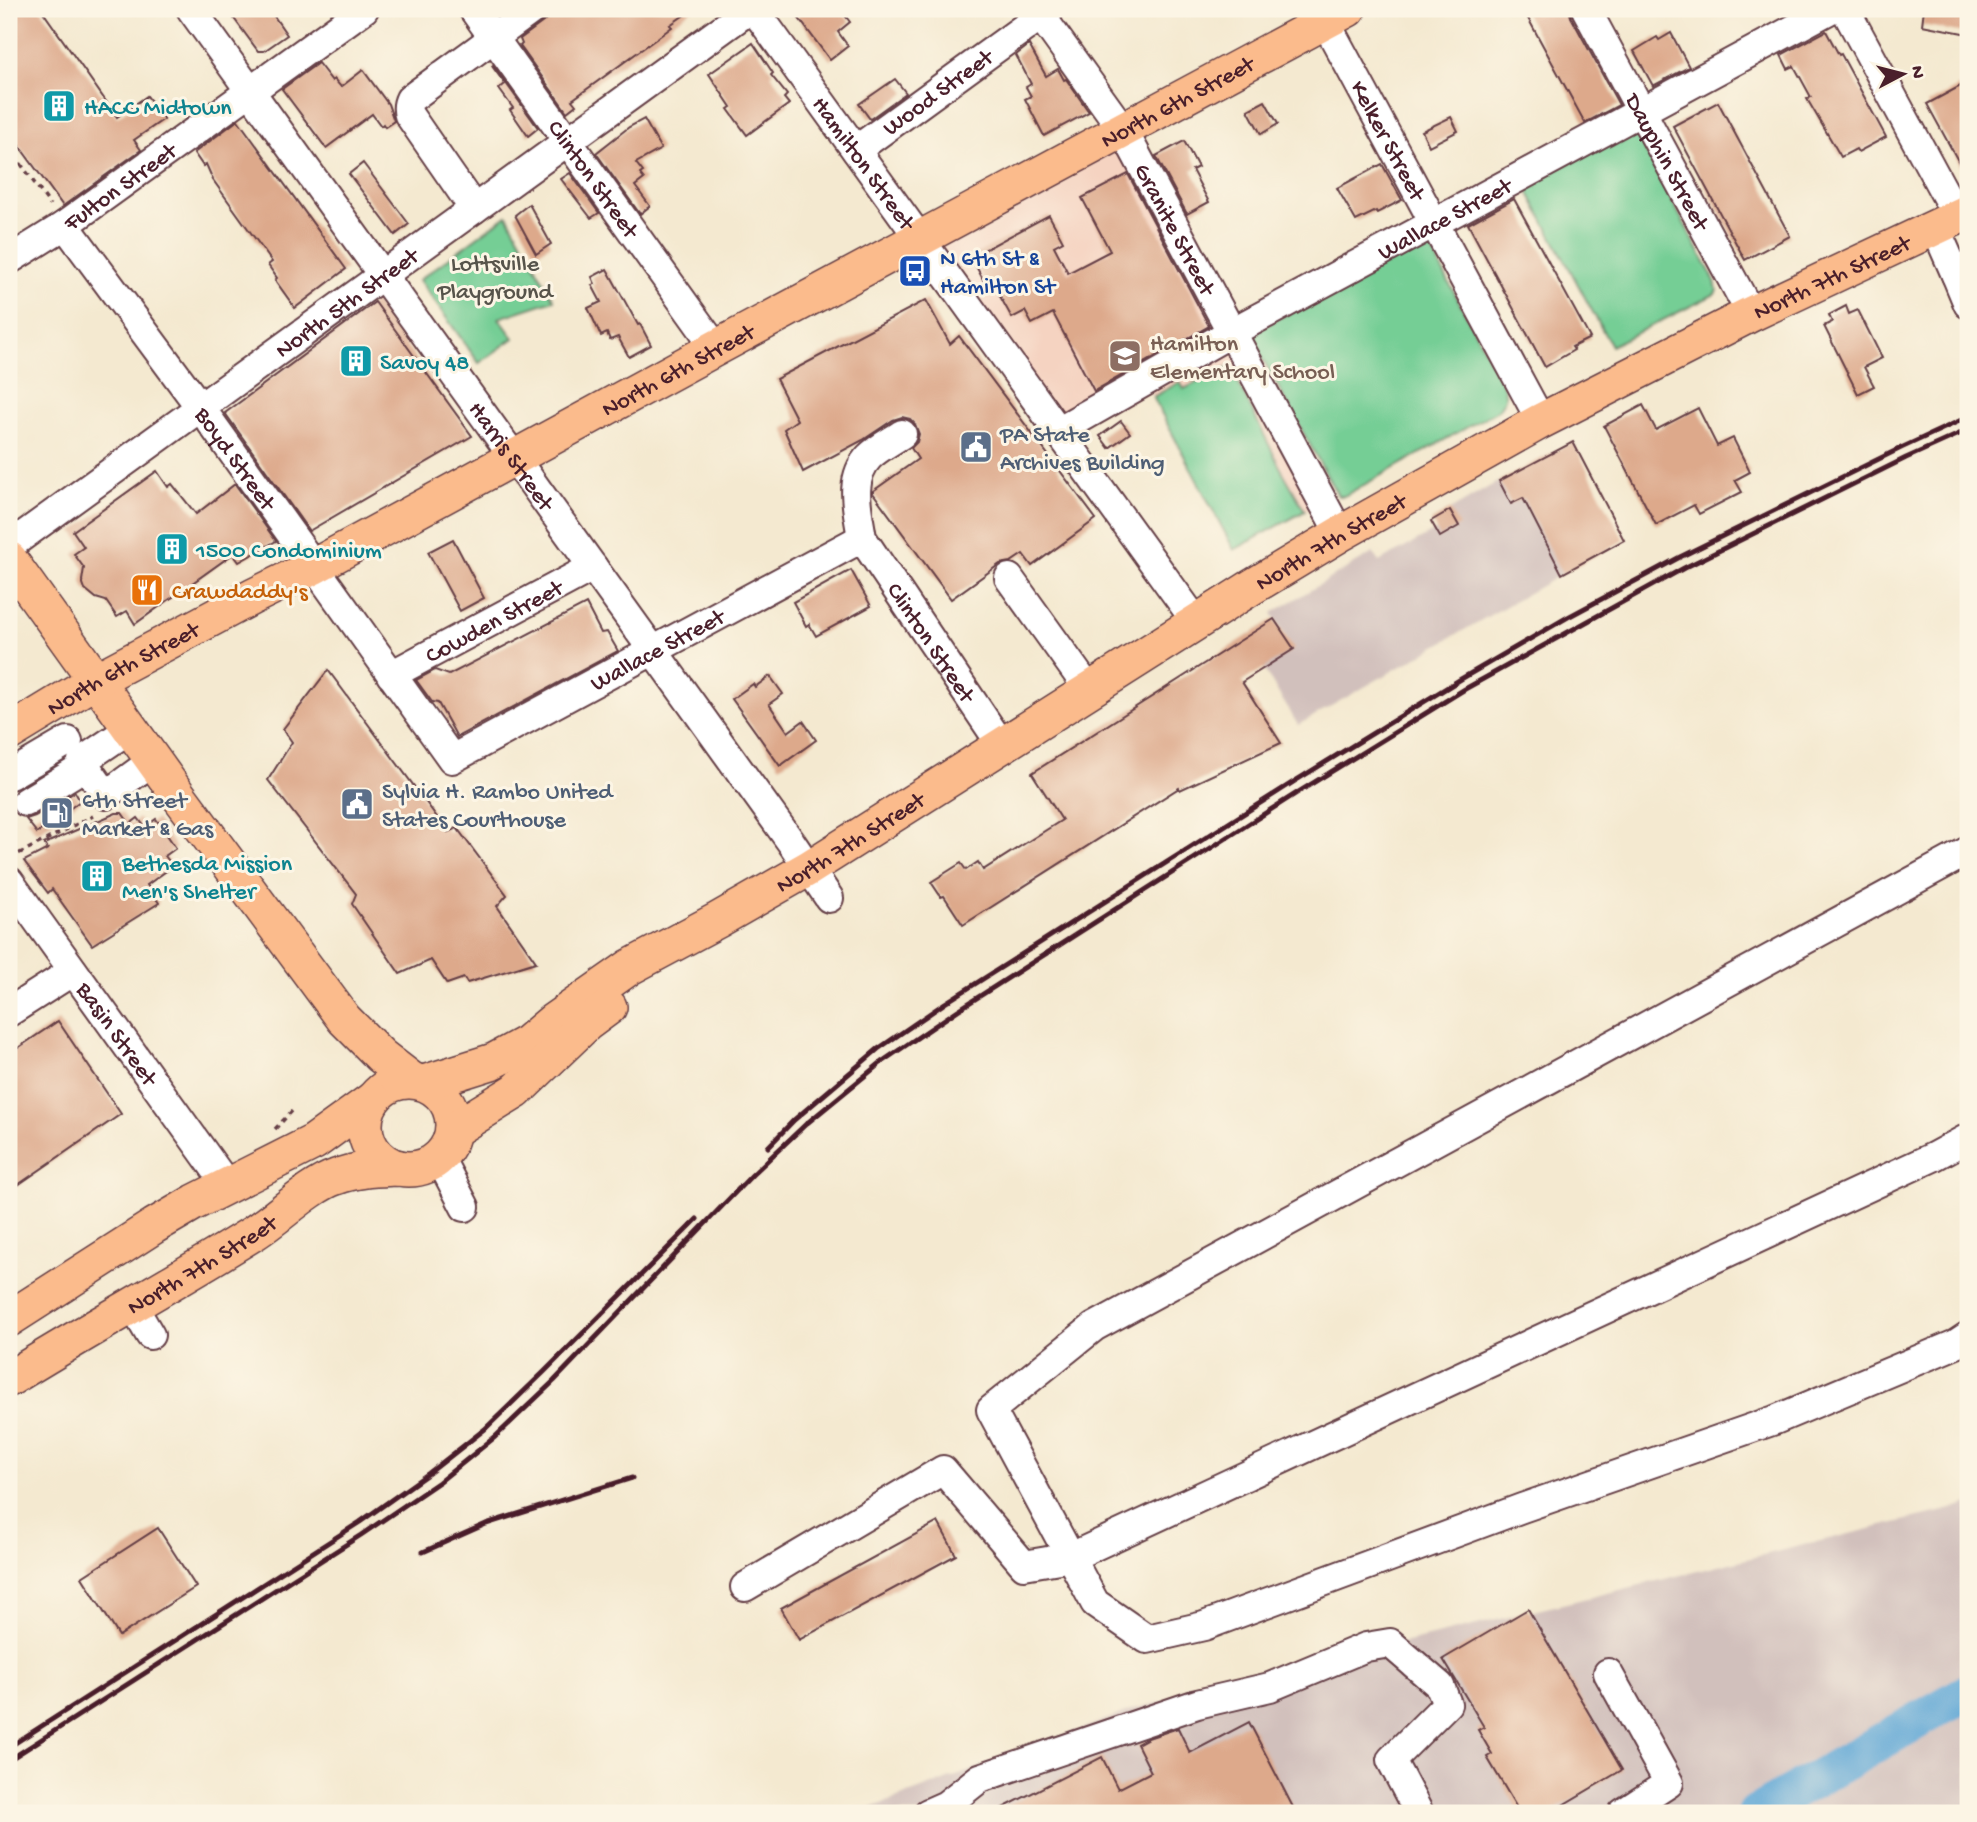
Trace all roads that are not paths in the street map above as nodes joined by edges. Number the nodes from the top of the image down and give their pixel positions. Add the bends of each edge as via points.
1 (191, 9) edge
2 (364, 9) edge
3 (472, 9) edge
4 (533, 9) edge
5 (752, 9) edge
6 (1586, 9) edge
7 (1831, 9) edge
8 (1844, 9) edge
9 (1042, 11) edge
10 (1330, 13) edge
11 (493, 37) junction
12 (250, 91) junction
13 (1641, 112) junction
14 (1123, 130) junction
15 (568, 141) junction
16 (856, 150) junction
17 (474, 209) junction
18 (1953, 218) edge
19 (1433, 223) junction
20 (65, 225) junction
21 (920, 239) junction
22 (9, 260) edge
23 (1962, 273) edge
24 (383, 275) junction
25 (1968, 304) edge
26 (1751, 314) junction
27 (1232, 332) junction
28 (716, 348) junction
29 (200, 407) junction
30 (1541, 421) junction
31 (1058, 431) junction
32 (902, 435) dead end
33 (514, 457) junction
34 (1340, 534) junction
35 (862, 538) junction
36 (9, 546) edge
37 (9, 559) edge
38 (313, 567) junction
39 (593, 567) junction
40 (1009, 579) dead end
41 (1197, 623) junction
42 (654, 652) junction
43 (391, 675) junction
44 (96, 680) junction
45 (1090, 691) junction
46 (46, 710) junction
47 (9, 733) edge
48 (118, 737) junction
49 (1003, 747) junction
50 (78, 756) junction
51 (452, 759) joint
52 (142, 769) junction
53 (9, 774) edge
54 (17, 808) edge
55 (1968, 851) edge
56 (809, 868) junction
57 (9, 881) edge
58 (829, 898) dead end
59 (718, 920) junction
60 (73, 971) junction
61 (9, 1012) edge
62 (344, 1019) junction
63 (418, 1082) junction
64 (373, 1098) junction
65 (1968, 1138) edge
66 (446, 1144) junction
67 (399, 1168) junction
68 (227, 1185) junction
69 (465, 1207) dead end
70 (256, 1232) junction
71 (133, 1306) junction
72 (9, 1319) edge
73 (150, 1335) dead end
74 (1968, 1336) edge
75 (9, 1379) edge
76 (1071, 1557) junction
77 (745, 1587) dead end
78 (1608, 1673) dead end
79 (928, 1813) edge
80 (1419, 1813) edge
81 (1623, 1813) edge

1 - 12 street, Harris Street
2 - 12 street, Fulton Street
3 - 11 street, Clinton Street
4 - 11 street
5 - 15 street, North 5th Street
5 - 16 street, Hamilton Street
6 - 13 street, Dauphin Street
7 - 13 street, Wallace Street
8 - 18 street
9 - 14 street, Granite Street
9 - 16 street, Wood Street
10 - 14 main road, North 6th Street
10 - 19 street, Kelker Street
11 - 15 street, Clinton Street
11 - 17 street via 407,105 409,116
12 - 20 street, Fulton Street
12 - 24 street, Harris Street
13 - 19 street, Wallace Street
13 - 26 street, Dauphin Street
14 - 21 main road, North 6th Street
14 - 27 street, Granite Street
15 - 17 street, North 5th Street
15 - 28 street, Clinton Street
16 - 21 street, Hamilton Street
17 - 24 street, North 5th Street
18 - 23 street
18 - 26 main road, North 7th Street
19 - 27 street, Wallace Street
19 - 30 street, Kelker Street
20 - 22 street, Fulton Street
20 - 29 street, Boyd Street
21 - 28 main road, North 6th Street
21 - 31 street, Hamilton Street
23 - 25 street
24 - 29 street, North 5th Street
24 - 33 street, Harris Street
26 - 30 main road, North 7th Street
27 - 31 street, Wallace Street
27 - 34 street, Granite Street
28 - 33 main road, North 6th Street
29 - 36 street, North 5th Street
29 - 38 street, Boyd Street
30 - 34 main road, North 7th Street
31 - 41 street, Hamilton Street
32 - 35 street via 870,456 856,479
33 - 38 main road, North 6th Street
33 - 39 street, Harris Street
34 - 41 main road, North 7th Street
35 - 42 street, Wallace Street
35 - 49 street, Clinton Street
37 - 44 main road
38 - 43 street, Boyd Street
38 - 44 main road, North 6th Street
39 - 42 street, Harris Street
39 - 43 street, Cowden Street
40 - 45 street
41 - 45 main road, North 7th Street
42 - 51 street, Wallace Street
42 - 56 street, Harris Street
43 - 51 street, Boyd Street
44 - 46 main road, North 6th Street
44 - 48 main road
45 - 49 main road, North 7th Street
46 - 47 main road, North 6th Street
46 - 50 street
48 - 50 street
48 - 52 main road
49 - 56 main road, North 7th Street
50 - 52 street via 106,795
50 - 53 street
50 - 54 street
52 - 62 main road
53 - 54 street
55 - 76 street via 1094,1327 991,1410
56 - 58 street, Harris Street
56 - 59 main road, North 7th Street
57 - 60 street, Basin Street
59 - 63 main road, North 7th Street via 630,967 494,1061
59 - 66 main road, North 7th Street via 586,1024 516,1091
60 - 61 street
60 - 68 street, Basin Street
62 - 63 main road via 381,1056
62 - 64 main road via 365,1066
63 - 64 main road, North 7th Street via 399,1081
63 - 66 main road via 437,1090 446,1101 452,1115
64 - 67 main road via 366,1113 368,1141 380,1158
64 - 68 main road, North 7th Street via 314,1142
65 - 76 street
66 - 67 main road, North 7th Street via 427,1165
66 - 69 street
67 - 70 main road, North 7th Street via 366,1169 334,1177
68 - 70 main road
68 - 72 main road, North 7th Street
70 - 71 main road, North 7th Street
71 - 73 street
71 - 75 main road, North 7th Street
74 - 76 street via 1775,1420 1204,1626 1147,1639 1095,1603
76 - 77 street via 1024,1565 943,1470
78 - 81 street via 1669,1783
79 - 80 street via 980,1778 1197,1704 1270,1687 1366,1647 1390,1643 1440,1686 1447,1704 1391,1760

